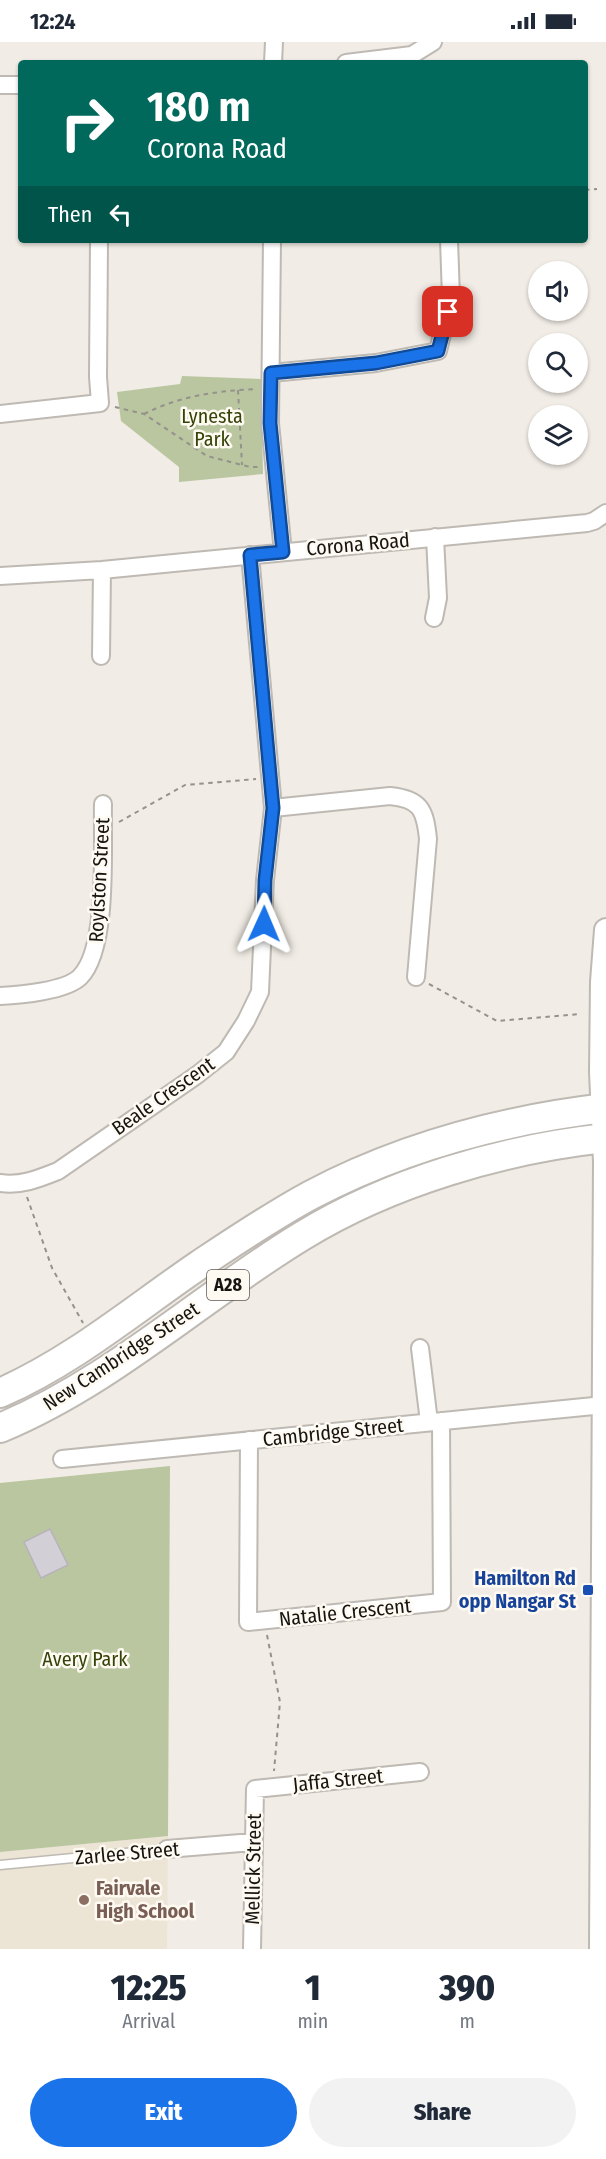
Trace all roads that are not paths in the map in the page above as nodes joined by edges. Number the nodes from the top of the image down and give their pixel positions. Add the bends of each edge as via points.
1 (274, 42) edge
2 (433, 42) edge
3 (273, 60) edge
4 (371, 60) edge
5 (0, 85) edge
6 (18, 85) edge
7 (99, 243) edge
8 (272, 243) edge
9 (449, 243) edge
10 (271, 381) junction
11 (0, 414) edge
12 (606, 513) edge
13 (435, 537) junction
14 (283, 552) junction
15 (250, 555) junction
16 (102, 570) junction
17 (0, 576) edge
18 (434, 618) dead end
19 (101, 656) dead end
20 (103, 804) dead end
21 (273, 808) junction
22 (606, 930) edge
23 (416, 977) road end
24 (0, 996) edge
25 (604, 1109) edge
26 (605, 1138) edge
27 (0, 1183) edge
28 (420, 1348) dead end
29 (0, 1393) edge
30 (604, 1405) junction
31 (435, 1422) junction
32 (0, 1428) edge
33 (249, 1440) junction
34 (62, 1459) dead end
35 (605, 1537) edge
36 (420, 1772) dead end
37 (255, 1789) joint
38 (253, 1842) junction
39 (167, 1849) joint
40 (0, 1865) edge
41 (252, 1949) edge
42 (601, 1949) edge

1 - 3 street
2 - 4 street via 412,55
5 - 6 street
7 - 11 street via 100,403
8 - 10 street
9 - 10 street via 451,297 438,351
10 - 14 street via 270,423
12 - 13 street, Corona Road via 587,523
13 - 14 street, Corona Road
13 - 18 street via 438,598
14 - 15 street, Corona Road
15 - 16 street, Corona Road
15 - 21 street, Beale Crescent
16 - 17 street, Corona Road
16 - 19 street
20 - 24 street, Roylston Street via 96,950 80,977 60,987
21 - 23 street via 390,796 408,798 420,806 428,839
21 - 27 street, Beale Crescent via 260,992 226,1052 57,1171 23,1183
22 - 25 main road via 602,982
25 - 26 main road
25 - 29 highway, New Cambridge Street / A28 via 536,1118 464,1135 343,1179 239,1238 63,1362
26 - 30 main road
26 - 32 highway, New Cambridge Street / A28 via 517,1153 438,1175 346,1212 302,1235 109,1368
28 - 31 street
30 - 31 street, Cambridge Street
30 - 35 main road
31 - 33 street, Cambridge Street
31 - 33 street, Natalie Crescent via 442,1602 248,1622
33 - 34 street, Cambridge Street
35 - 42 main road
36 - 37 street, Jaffa Street
37 - 38 street, Mellick Street
38 - 39 street, Zarlee Street
38 - 41 street, Mellick Street
39 - 40 lane, Zarlee Street

